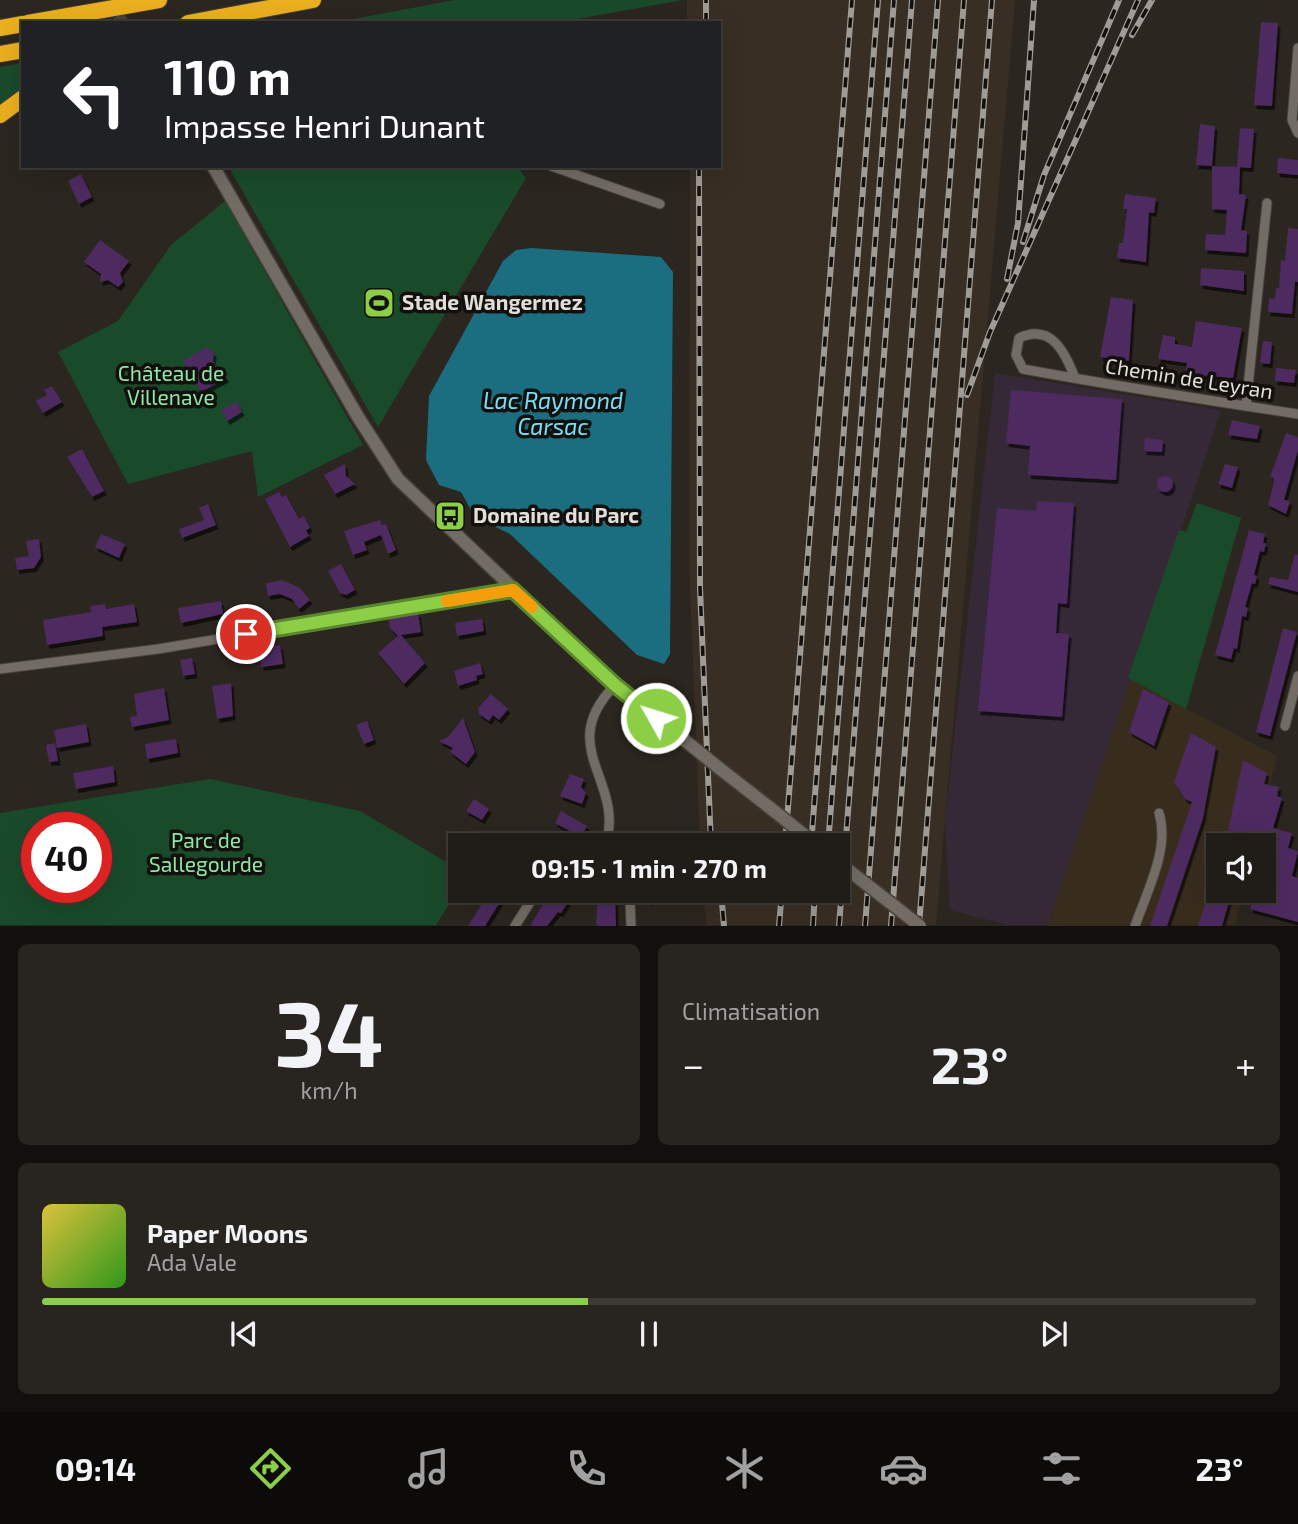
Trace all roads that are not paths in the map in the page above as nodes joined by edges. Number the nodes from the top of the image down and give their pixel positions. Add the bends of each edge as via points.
1 (159, 0) edge
2 (313, 0) edge
3 (215, 20) edge
4 (37, 21) edge
5 (21, 24) edge
6 (0, 27) edge
7 (1298, 48) edge
8 (21, 50) edge
9 (0, 54) edge
10 (21, 99) edge
11 (0, 115) edge
12 (1298, 133) edge
13 (214, 168) edge
14 (557, 168) edge
15 (1267, 203) dead end
16 (660, 204) dead end
17 (1075, 378) junction
18 (1245, 406) junction
19 (1298, 414) edge
20 (513, 590) junction
21 (0, 669) edge
22 (1298, 676) edge
23 (615, 685) junction
24 (1285, 726) dead end
25 (1159, 813) dead end
26 (609, 833) edge
27 (802, 833) edge
28 (850, 871) edge
29 (529, 903) edge
30 (630, 903) edge
31 (515, 926) edge
32 (631, 926) edge
33 (920, 926) edge
34 (1135, 926) edge

1 - 4 highway
2 - 3 highway
5 - 6 highway
7 - 12 street via 1292,120
8 - 9 highway
10 - 11 highway
13 - 20 street via 388,466 423,506
14 - 16 street
15 - 18 street
17 - 17 street, Chemin de Leyran via 1023,369 1016,355 1019,338 1030,332 1049,335 1059,344
17 - 18 street, Chemin de Leyran
18 - 19 street, Chemin de Leyran
20 - 21 street via 165,648
20 - 23 street
22 - 24 street
23 - 26 street via 590,721 589,744 612,823
23 - 27 street, bridge
25 - 34 street via 1161,843
28 - 33 street, bridge
29 - 31 street
30 - 32 street

